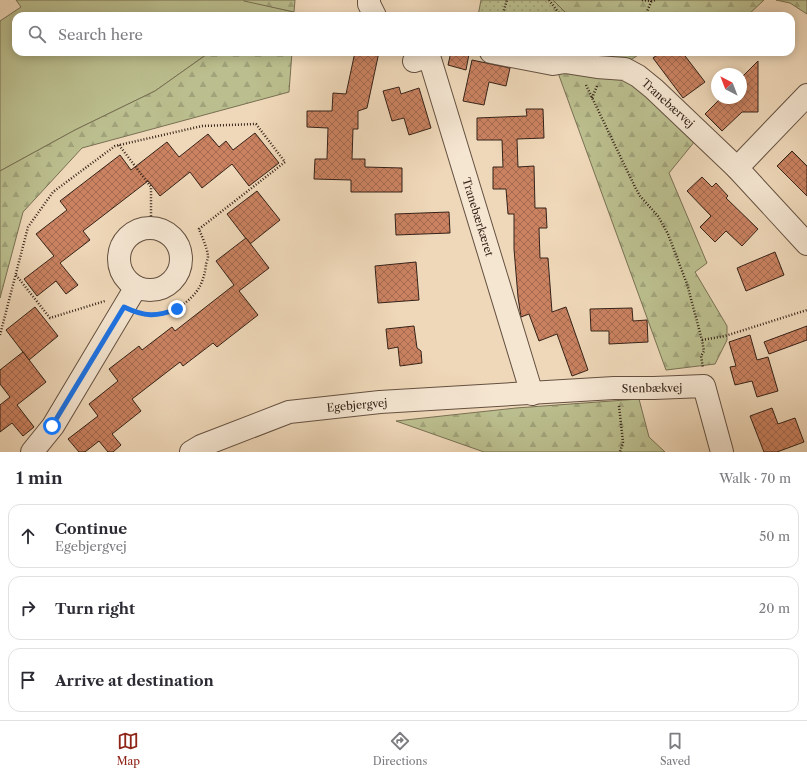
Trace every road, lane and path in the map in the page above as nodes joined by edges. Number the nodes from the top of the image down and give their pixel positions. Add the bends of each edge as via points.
1 (369, 0) edge
2 (507, 0) edge
3 (549, 0) edge
4 (642, 0) edge
5 (655, 0) edge
6 (651, 1) edge
7 (373, 12) edge
8 (503, 12) edge
9 (558, 12) edge
10 (647, 12) edge
11 (512, 56) edge
12 (414, 61) dead end
13 (578, 64) junction
14 (807, 95) edge
15 (119, 145) junction
16 (737, 168) junction
17 (151, 228) junction
18 (807, 244) edge
19 (16, 275) junction
20 (136, 286) junction
21 (116, 303) junction
22 (807, 310) edge
23 (0, 335) edge
24 (702, 340) junction
25 (704, 386) junction
26 (614, 388) junction
27 (532, 394) junction
28 (32, 452) edge
29 (191, 452) edge
30 (620, 452) edge
31 (722, 452) edge

1 - 7 street
2 - 8 path
3 - 9 path
4 - 6 path
5 - 6 path
6 - 10 path
11 - 13 street, Tranebærvej via 553,64
12 - 27 street, Tranebærkæret via 429,56
13 - 16 street, Tranebærvej via 625,69 638,76
13 - 24 path via 580,74 635,187 658,216 668,234 687,284
14 - 16 street
15 - 17 path via 151,187
15 - 19 path via 53,192 28,227
15 - 21 path via 202,126 256,124 285,162 198,229 208,256 199,288 187,301 177,309 146,315
16 - 18 street, Tranebærvej
17 - 20 street via 134,233 123,245 120,253 124,276
17 - 20 street via 164,232 176,242 180,250 181,266 173,280 160,288 144,289
19 - 21 path via 50,318
19 - 23 path
20 - 21 street
21 - 28 street via 52,426
22 - 24 path via 725,336
24 - 25 path
25 - 26 street, Stenbækvej
25 - 31 street
26 - 27 street, Stenbækvej
26 - 30 path via 621,410 623,442
27 - 29 street, Egebjergvej via 380,402 289,412

